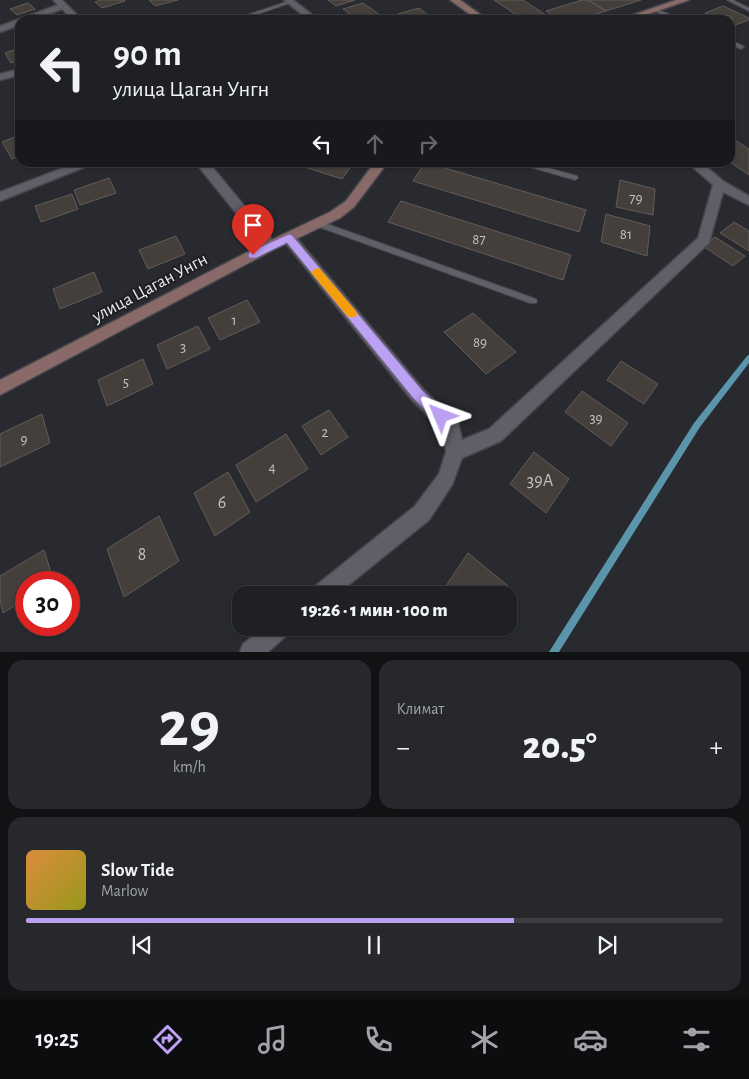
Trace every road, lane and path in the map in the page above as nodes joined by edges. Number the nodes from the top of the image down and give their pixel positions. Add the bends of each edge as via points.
1 (454, 0) edge
2 (541, 0) edge
3 (548, 0) edge
4 (685, 0) edge
5 (729, 0) edge
6 (290, 1) edge
7 (60, 3) edge
8 (654, 9) junction
9 (749, 10) edge
10 (35, 15) edge
11 (73, 15) edge
12 (257, 15) edge
13 (308, 15) edge
14 (476, 15) edge
15 (637, 15) edge
16 (668, 15) edge
17 (15, 24) edge
18 (0, 29) edge
19 (735, 44) edge
20 (741, 47) dead end
21 (15, 73) edge
22 (0, 77) edge
23 (78, 167) edge
24 (205, 167) edge
25 (378, 167) edge
26 (534, 167) edge
27 (699, 167) edge
28 (575, 178) dead end
29 (719, 184) junction
30 (0, 197) edge
31 (749, 201) edge
32 (319, 224) junction
33 (289, 238) junction
34 (270, 246) junction
35 (533, 301) dead end
36 (0, 388) edge
37 (455, 452) junction
38 (331, 586) edge
39 (270, 636) edge
40 (251, 652) edge

1 - 14 street
2 - 3 lane
4 - 8 street
5 - 9 lane
6 - 12 lane
6 - 13 street
7 - 10 street
7 - 11 street
8 - 15 street
8 - 16 lane
17 - 18 street
19 - 20 lane
21 - 22 street
23 - 30 street
24 - 34 street
25 - 32 street, улица Цаган Унгн via 350,204
26 - 28 lane
27 - 29 street
29 - 31 street
29 - 37 street via 704,240 495,435
32 - 33 street, улица Цаган Унгн
32 - 35 lane
33 - 34 street, улица Цаган Унгн
33 - 37 street via 417,394 452,428
34 - 36 street, улица Цаган Унгн
37 - 38 street via 446,479 422,513
39 - 40 street

